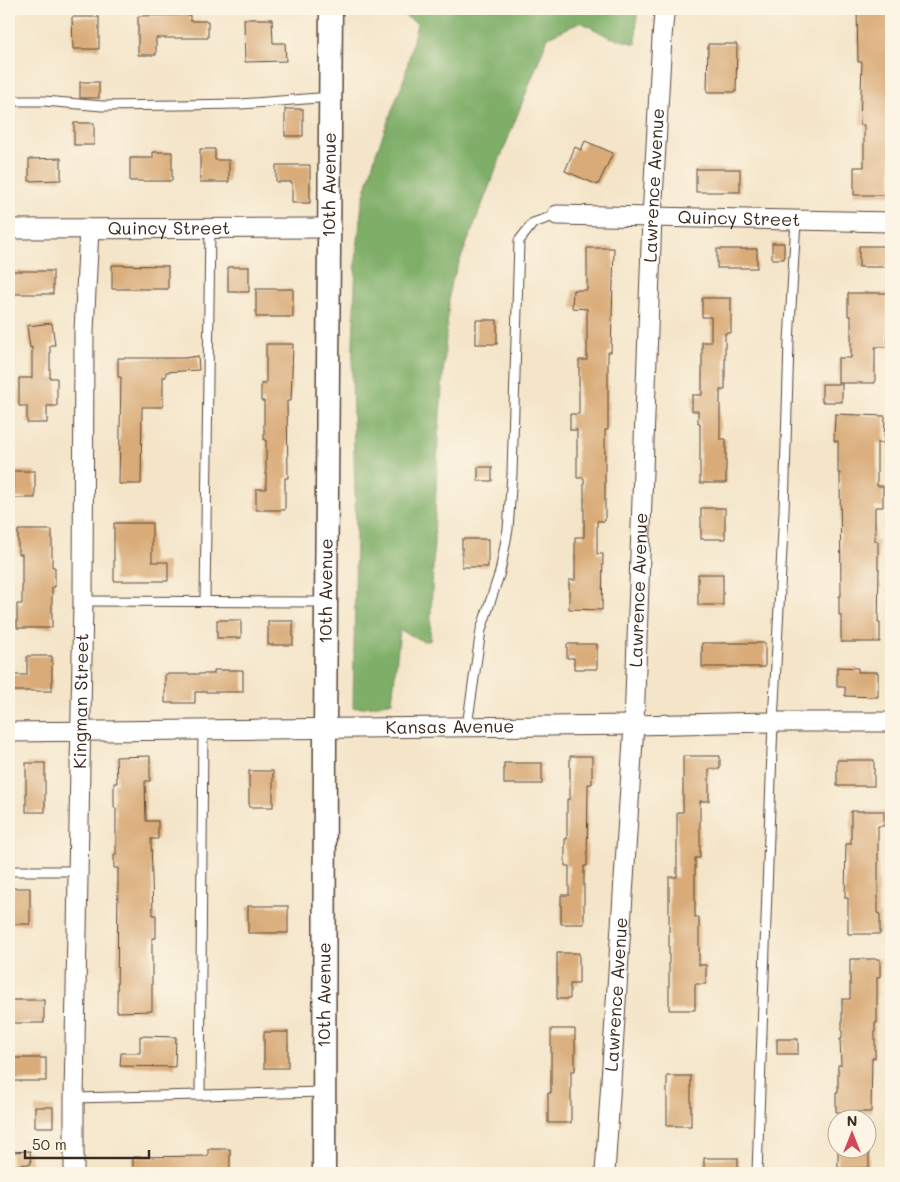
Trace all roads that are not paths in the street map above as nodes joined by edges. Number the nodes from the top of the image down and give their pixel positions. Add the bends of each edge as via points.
1 (331, 9) edge
2 (668, 9) edge
3 (331, 97) junction
4 (9, 101) edge
5 (557, 215) joint
6 (652, 217) junction
7 (796, 220) junction
8 (891, 222) edge
9 (210, 228) junction
10 (330, 228) junction
11 (9, 229) edge
12 (89, 229) junction
13 (83, 601) junction
14 (205, 601) junction
15 (326, 602) junction
16 (773, 722) junction
17 (891, 722) edge
18 (634, 725) junction
19 (467, 726) junction
20 (325, 728) junction
21 (203, 729) junction
22 (80, 731) junction
23 (9, 732) edge
24 (9, 871) edge
25 (78, 871) junction
26 (324, 1092) junction
27 (200, 1095) junction
28 (74, 1098) junction
29 (74, 1173) edge
30 (324, 1173) edge
31 (605, 1173) edge
32 (757, 1173) edge

1 - 3 street, 10th Avenue
2 - 6 street, Lawrence Avenue via 664,14 662,38
3 - 4 lane via 241,104 102,106
3 - 10 street, 10th Avenue
5 - 6 street, Quincy Street
5 - 19 lane via 533,223 520,241 508,529 500,572 480,630
6 - 7 street, Quincy Street
6 - 18 street, Lawrence Avenue
7 - 8 street, Quincy Street
7 - 16 lane
9 - 10 street, Quincy Street
9 - 12 street, Quincy Street
9 - 14 lane
10 - 15 street, 10th Avenue
11 - 12 street, Quincy Street
12 - 13 street, Kingman Street via 84,330
13 - 14 lane
13 - 22 street, Kingman Street
14 - 15 lane
15 - 20 street, 10th Avenue
16 - 17 street, Kansas Avenue
16 - 18 street, Kansas Avenue
16 - 32 lane
18 - 19 street, Kansas Avenue
18 - 31 street, Lawrence Avenue
19 - 20 street, Kansas Avenue
20 - 21 street, Kansas Avenue
20 - 26 street, 10th Avenue
21 - 22 street, Kansas Avenue
21 - 27 lane
22 - 23 street, Kansas Avenue
22 - 25 street, Kingman Street
24 - 25 lane
25 - 28 street, Kingman Street
26 - 27 lane
26 - 30 street, 10th Avenue
27 - 28 lane
28 - 29 street, Kingman Street

